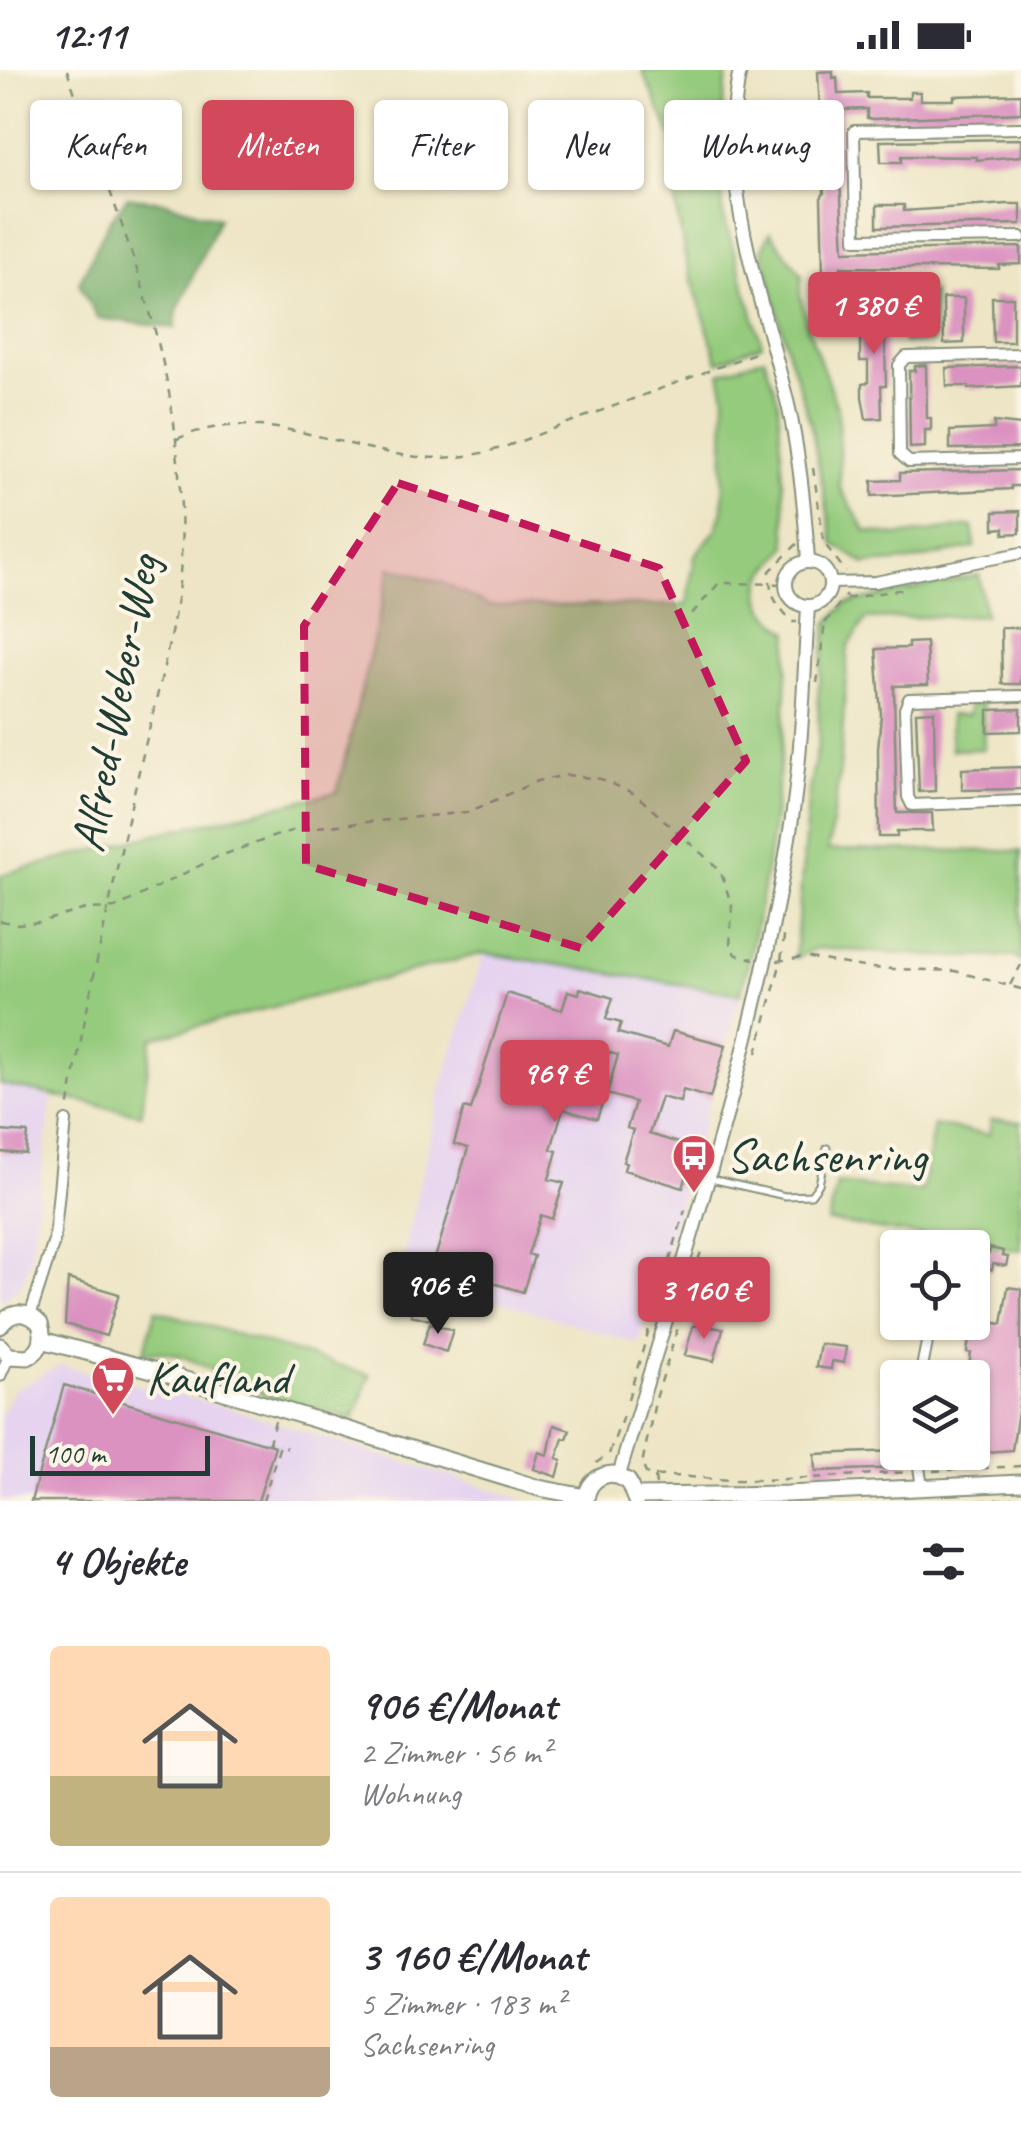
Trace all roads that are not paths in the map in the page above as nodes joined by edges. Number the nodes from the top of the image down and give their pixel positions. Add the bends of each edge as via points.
1 (740, 70) edge
2 (1021, 128) edge
3 (1021, 237) edge
4 (1021, 354) edge
5 (1021, 459) edge
6 (1021, 553) edge
7 (808, 561) junction
8 (831, 583) junction
9 (808, 606) junction
10 (1021, 696) edge
11 (1021, 801) edge
12 (66, 1121) road end
13 (827, 1148) dead end
14 (710, 1178) junction
15 (30, 1316) junction
16 (0, 1326) edge
17 (42, 1340) junction
18 (4, 1351) edge
19 (0, 1376) edge
20 (920, 1470) edge
21 (619, 1476) junction
22 (921, 1480) junction
23 (1021, 1484) edge
24 (741, 1496) junction
25 (636, 1498) edge
26 (586, 1499) edge
27 (724, 1501) edge

1 - 7 street via 735,176 746,249 795,440
2 - 3 street via 854,130 856,239
4 - 5 street via 906,357 899,365 900,454 909,462
6 - 8 street via 894,579
7 - 8 street via 824,568
7 - 9 street via 795,566 786,584 795,602
8 - 9 street via 824,600
9 - 14 street via 791,823 765,962
10 - 11 street via 909,699 905,709 912,804
12 - 15 street via 54,1241
13 - 14 lane via 810,1196
14 - 21 street
15 - 16 main road via 12,1314
15 - 17 main road via 40,1324
17 - 18 main road via 28,1357
17 - 26 main road
18 - 19 street
20 - 22 street
21 - 25 main road
21 - 26 main road via 594,1480
22 - 23 main road
22 - 24 main road
24 - 25 main road
24 - 27 street

